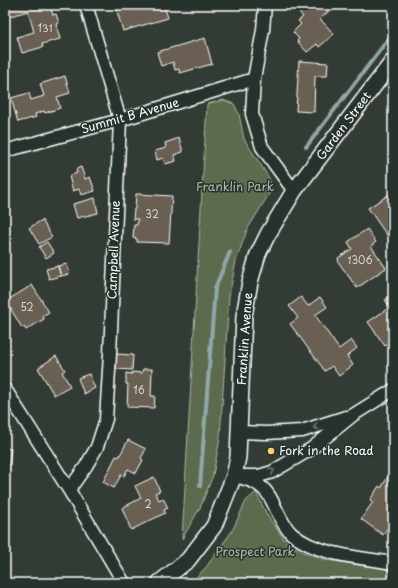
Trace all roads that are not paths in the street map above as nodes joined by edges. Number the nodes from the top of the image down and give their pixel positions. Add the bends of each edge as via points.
1 (86, 5) edge
2 (265, 5) edge
3 (393, 61) edge
4 (254, 79) junction
5 (120, 120) junction
6 (5, 151) edge
7 (294, 191) junction
8 (5, 389) edge
9 (393, 390) edge
10 (353, 415) junction
11 (240, 432) junction
12 (234, 476) junction
13 (68, 490) junction
14 (393, 563) edge
15 (124, 583) edge
16 (159, 583) edge

1 - 5 street, Campbell Avenue
2 - 4 street
3 - 7 street, Garden Street
4 - 5 street, Summit B Avenue
4 - 7 street via 252,114 262,146
5 - 6 street, Summit B Avenue
5 - 13 street, Campbell Avenue via 106,419 97,447
7 - 11 street, Franklin Avenue via 258,254 250,282 244,316
8 - 13 street
9 - 10 street
10 -> 11 street via 302,431
12 -> 10 street via 259,476 272,472 311,449
11 - 12 street, Franklin Avenue
12 - 14 street via 260,486 267,493 290,533 307,545 327,552
12 - 16 street, Franklin Avenue via 214,526 188,560
13 - 15 street

